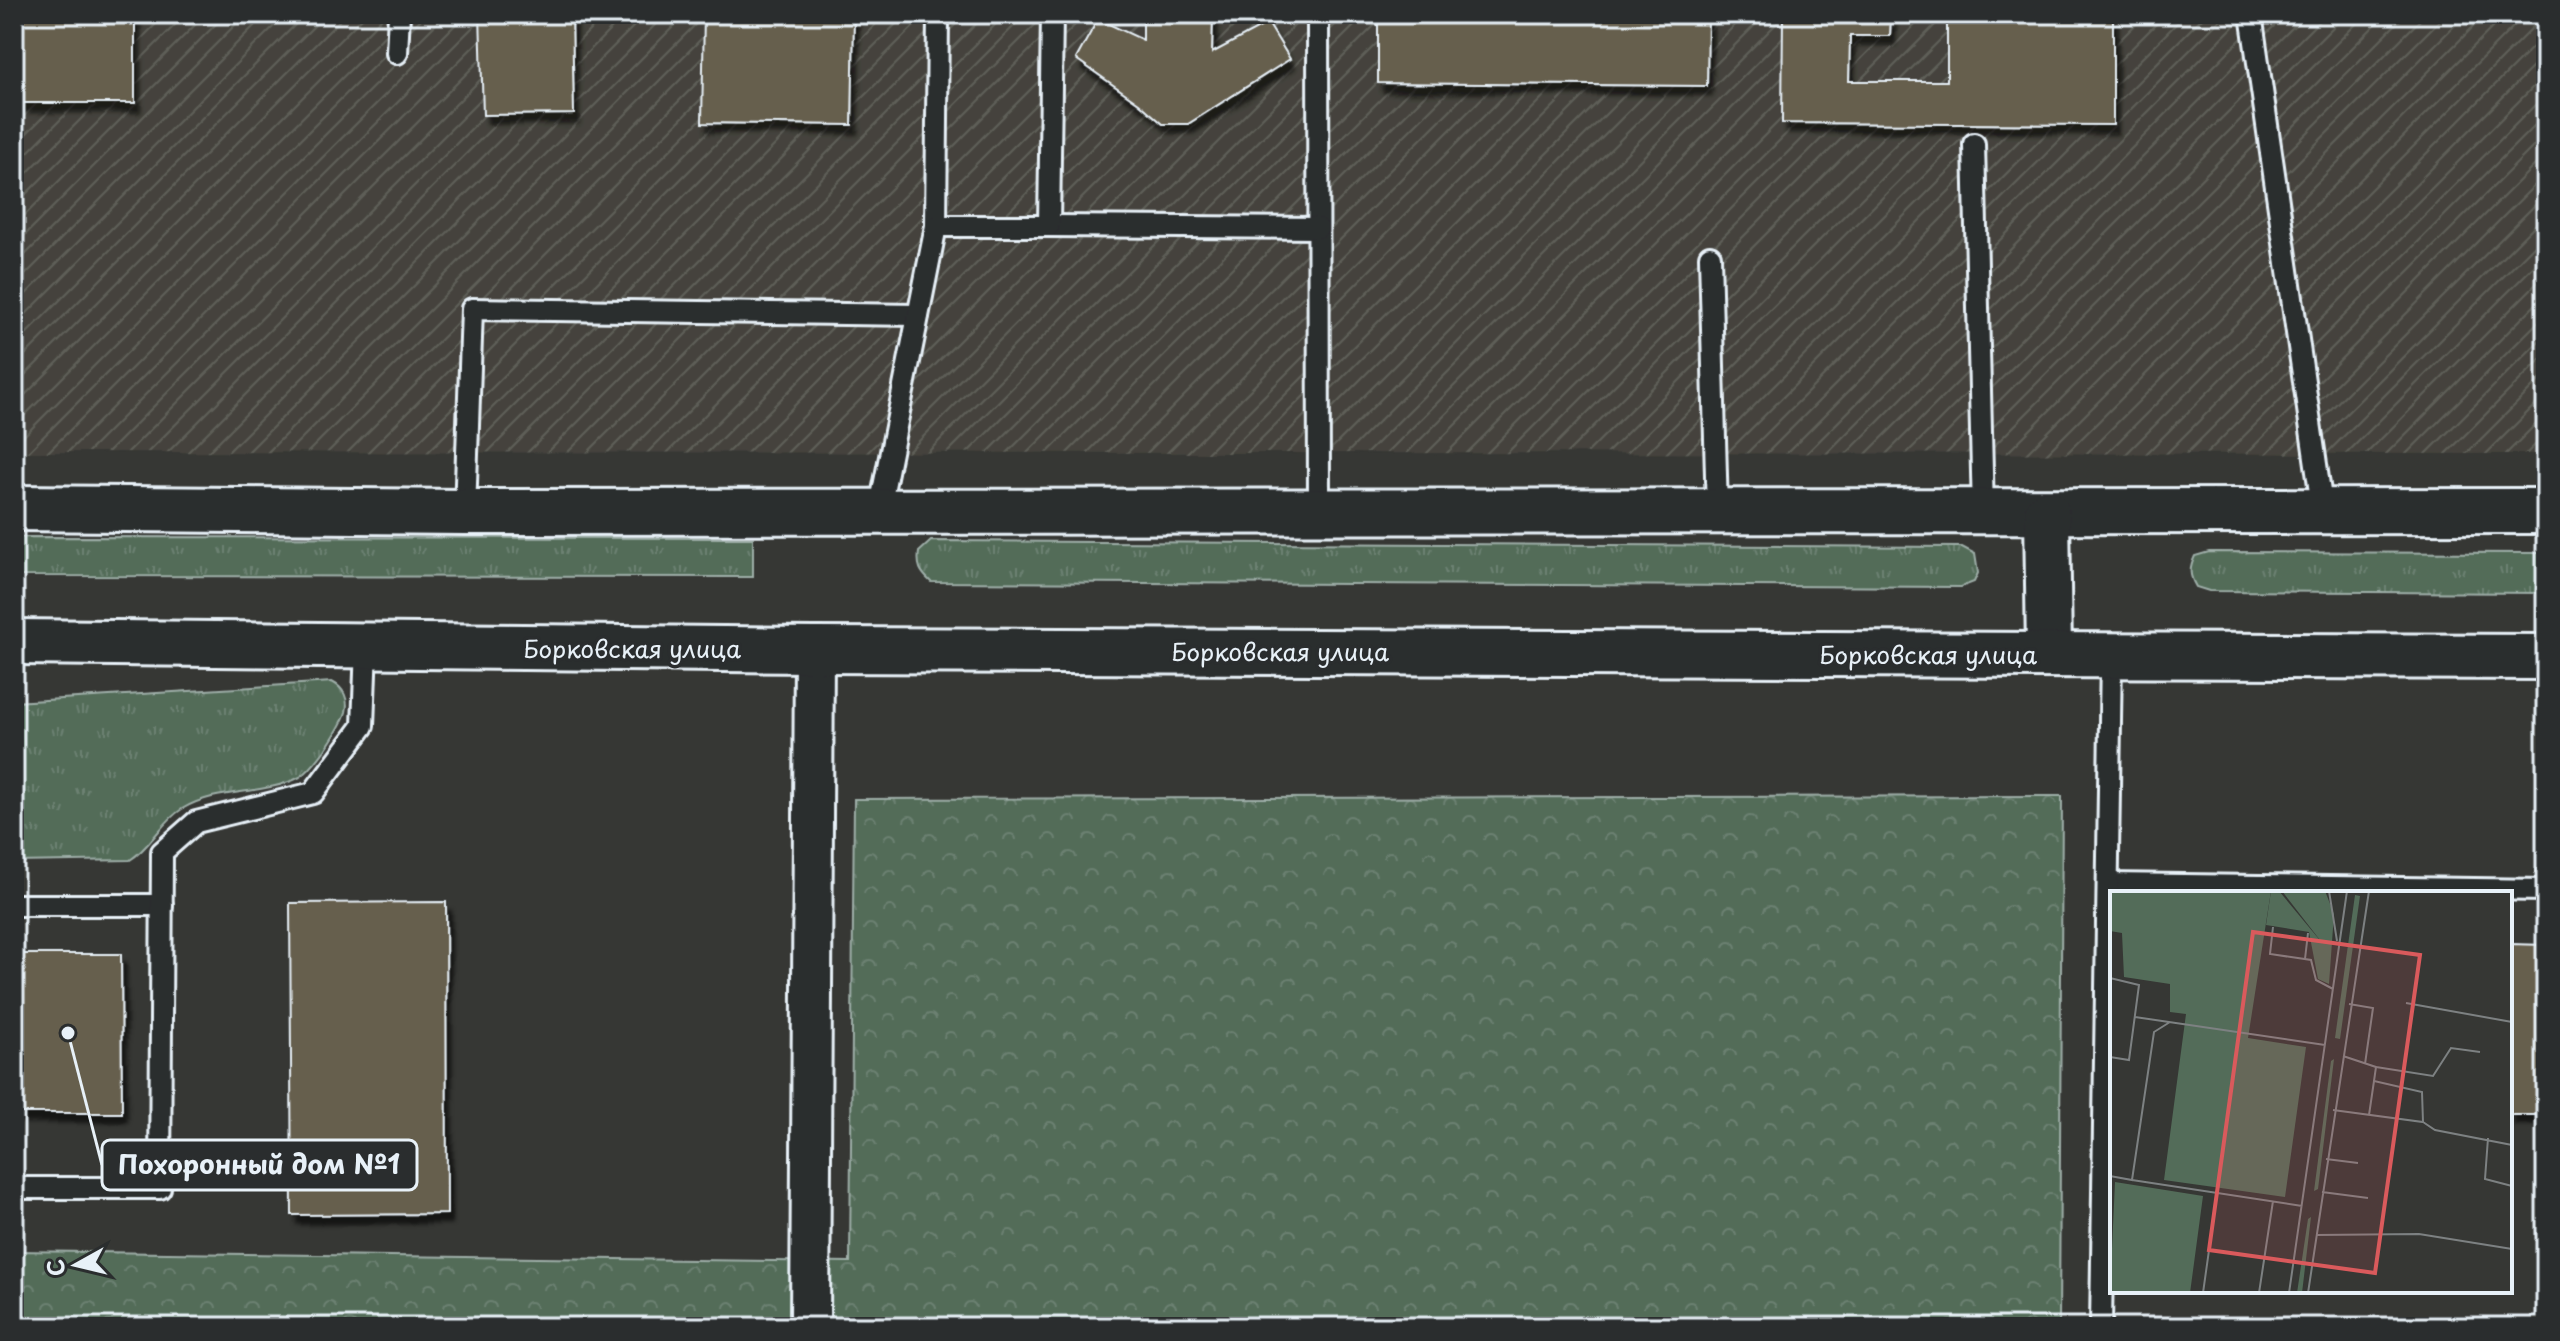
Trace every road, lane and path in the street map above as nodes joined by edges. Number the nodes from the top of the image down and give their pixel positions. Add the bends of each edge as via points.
1 (399, 14) edge
2 (938, 14) edge
3 (1052, 14) edge
4 (1318, 14) edge
5 (2251, 14) edge
6 (397, 53) dead end
7 (1974, 144) dead end
8 (936, 226) junction
9 (1049, 226) junction
10 (1318, 228) junction
11 (1710, 256) dead end
12 (918, 315) junction
13 (14, 508) edge
14 (2546, 511) edge
15 (465, 512) junction
16 (879, 512) junction
17 (1319, 512) junction
18 (1717, 512) junction
19 (1983, 513) junction
20 (2047, 513) junction
21 (2323, 513) junction
22 (14, 642) edge
23 (163, 644) junction
24 (366, 646) junction
25 (814, 650) junction
26 (2049, 654) junction
27 (2111, 654) junction
28 (2546, 657) edge
29 (14, 667) edge
30 (2108, 884) junction
31 (2546, 890) edge
32 (14, 905) edge
33 (162, 905) junction
34 (14, 1188) edge
35 (810, 1327) edge
36 (2101, 1327) edge

1 - 6 lane
2 - 8 lane
3 - 9 lane
4 - 10 lane
5 - 21 lane
7 - 19 lane
8 - 9 lane
8 - 12 lane
9 - 10 lane
10 - 17 lane
11 - 18 lane
12 - 15 lane via 472,309
12 - 16 lane
13 - 15 main road
14 - 21 main road
15 - 16 main road
16 - 17 main road
17 - 18 main road
18 - 19 main road
19 - 20 main road
20 - 21 main road
20 - 26 main road
22 - 23 main road, Борковская улица
23 - 24 main road, Борковская улица
23 - 29 main road
24 - 25 main road, Борковская улица
24 - 33 lane via 363,726 313,793 196,822 162,852
25 - 26 main road, Борковская улица
25 - 35 street
26 - 27 main road, Борковская улица
27 - 28 main road, Борковская улица
27 - 30 lane
30 - 31 lane
30 - 36 lane
32 - 33 lane
33 - 34 lane via 160,1188

